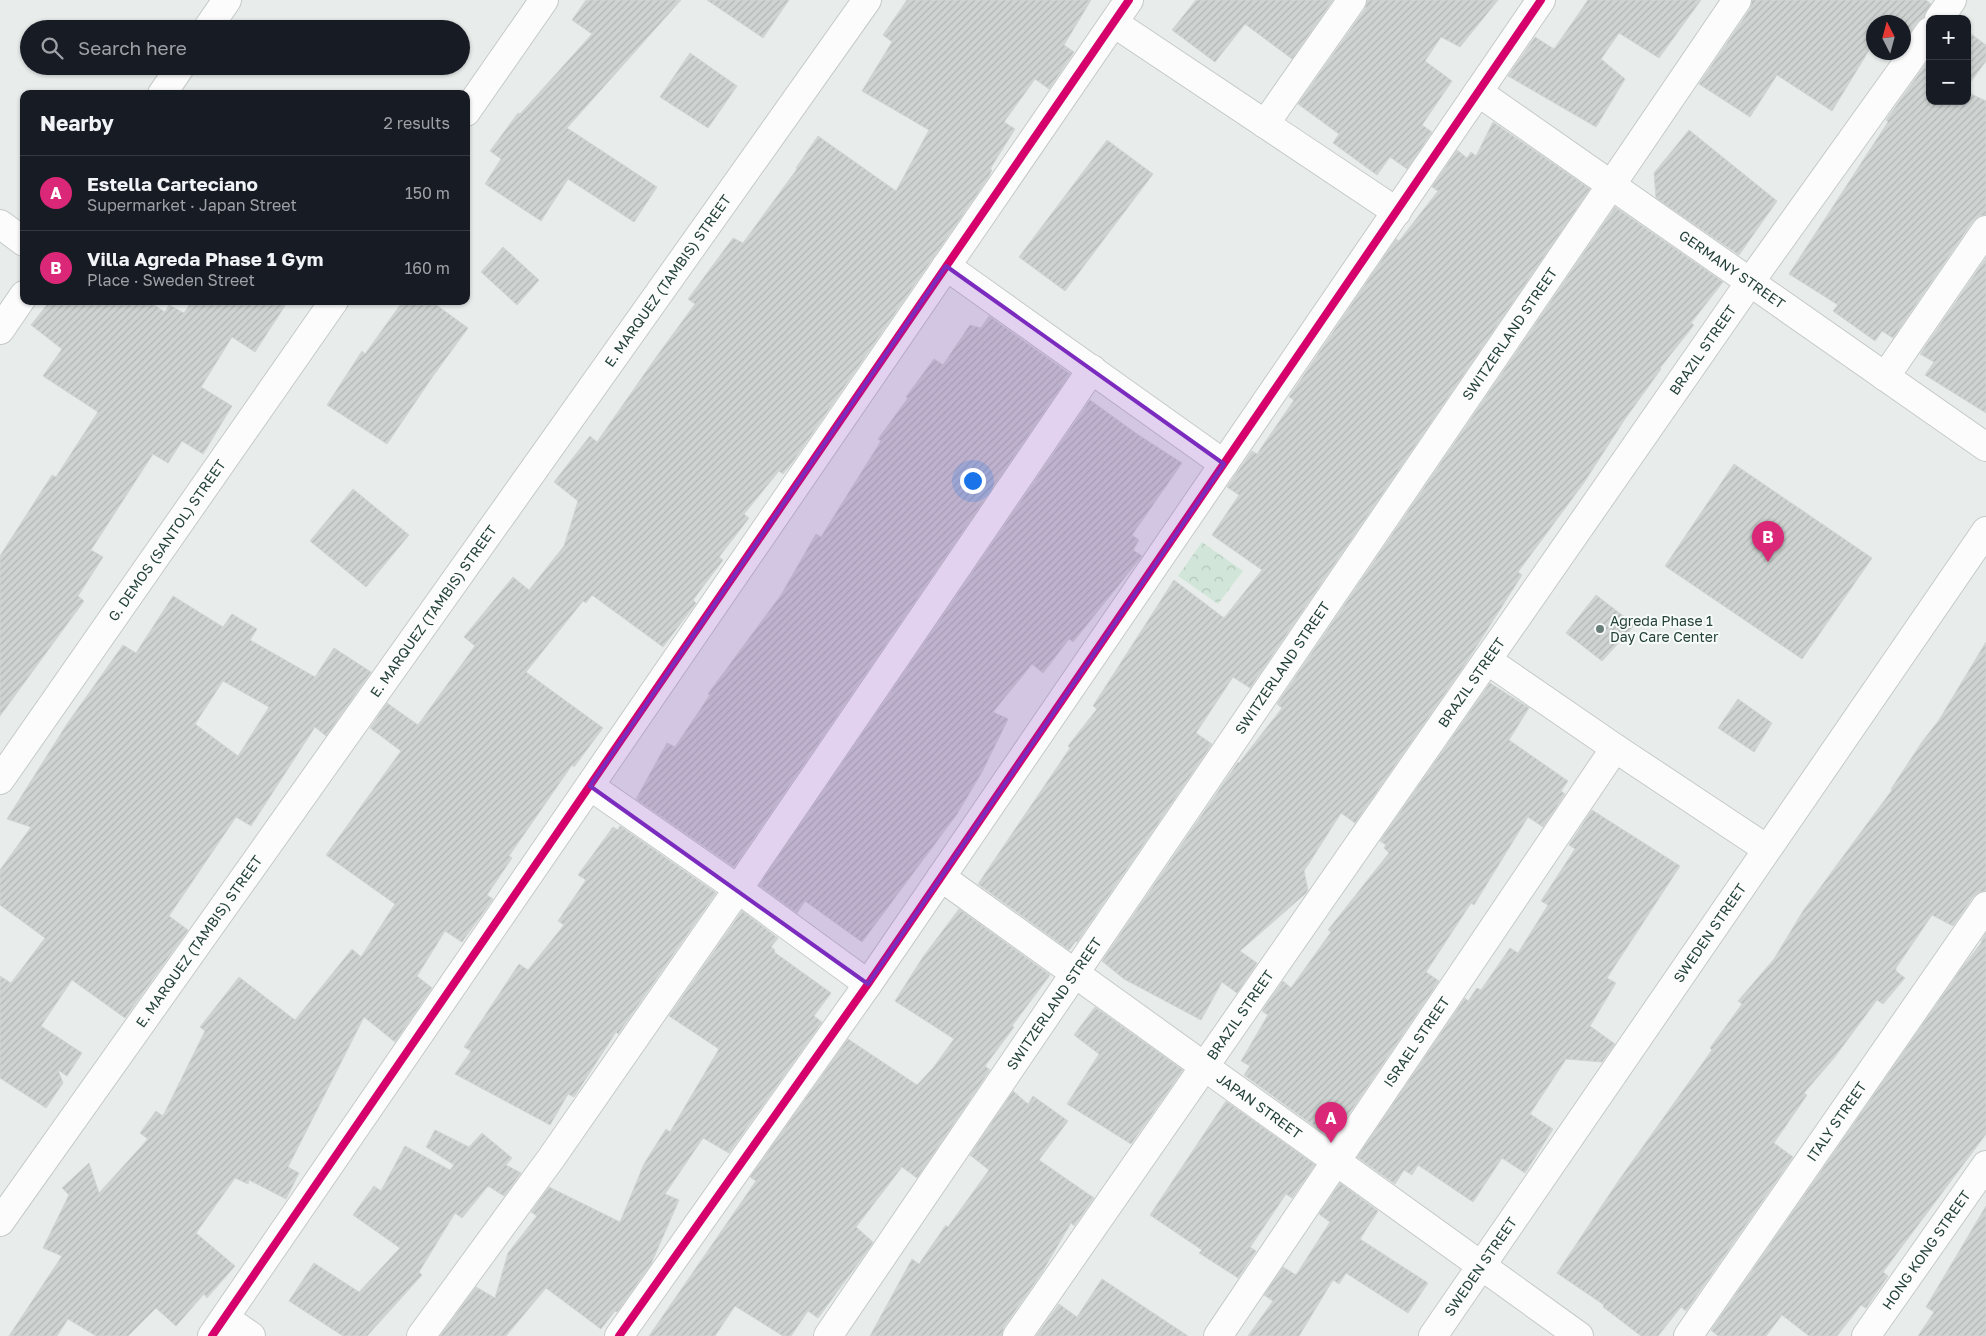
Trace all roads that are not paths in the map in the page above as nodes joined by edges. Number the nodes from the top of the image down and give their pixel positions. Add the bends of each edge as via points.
1 (227, 0) edge
2 (544, 0) edge
3 (867, 0) edge
4 (1129, 0) edge
5 (1352, 0) edge
6 (1540, 0) edge
7 (1737, 0) edge
8 (1952, 0) edge
9 (1942, 15) edge
10 (213, 20) edge
11 (1114, 23) junction
12 (1926, 37) edge
13 (175, 75) edge
14 (165, 90) edge
15 (1478, 92) junction
16 (470, 106) edge
17 (1265, 124) junction
18 (1612, 185) junction
19 (1397, 212) junction
20 (0, 224) edge
21 (1986, 230) edge
22 (20, 239) edge
23 (946, 266) junction
24 (1750, 282) junction
25 (20, 301) edge
26 (331, 305) edge
27 (0, 330) edge
28 (1092, 369) junction
29 (1885, 377) junction
30 (1986, 447) edge
31 (1224, 464) junction
32 (1986, 531) edge
33 (1487, 660) junction
34 (1614, 748) junction
35 (0, 780) edge
36 (590, 786) junction
37 (1767, 849) junction
38 (941, 877) junction
39 (738, 889) junction
40 (1986, 906) edge
41 (1075, 973) junction
42 (868, 984) junction
43 (1204, 1066) junction
44 (1336, 1162) junction
45 (1986, 1165) edge
46 (0, 1222) edge
47 (1482, 1266) junction
48 (219, 1327) edge
49 (251, 1336) edge
50 (421, 1336) edge
51 (619, 1336) edge
52 (828, 1336) edge
53 (1017, 1336) edge
54 (1218, 1336) edge
55 (1433, 1336) edge
56 (1579, 1336) edge
57 (1688, 1336) edge
58 (1866, 1336) edge

1 - 10 street
2 - 16 street
3 - 46 street, E. MARQUEZ (TAMBIS) STREET
4 - 11 street
5 - 17 street
6 - 15 street
7 - 18 street, SWITZERLAND STREET
8 - 9 street
11 - 17 street
11 - 23 street
12 - 24 street, BRAZIL STREET
13 - 14 street
15 - 18 street, GERMANY STREET
15 - 19 street
17 - 19 street
18 - 24 street, GERMANY STREET
18 - 41 street, SWITZERLAND STREET
19 - 31 street
20 - 22 street
21 - 29 street
23 - 28 street
23 - 36 street
24 - 29 street, GERMANY STREET
24 - 33 street, BRAZIL STREET
25 - 27 street
26 - 35 street, G. DEMOS (SANTOL) STREET
28 - 31 street
28 - 39 street
29 - 30 street, GERMANY STREET
31 - 38 street
32 - 37 street, SWEDEN STREET
33 - 34 street
33 - 43 street, BRAZIL STREET
34 - 37 street
34 - 44 street, ISRAEL STREET
36 - 39 street
36 - 48 street
37 - 47 street, SWEDEN STREET
38 - 41 street, JAPAN STREET
38 - 42 street
39 - 42 street
39 - 50 street via 552,1157
40 - 57 street, ITALY STREET
41 - 43 street, JAPAN STREET
41 - 52 street, SWITZERLAND STREET
42 - 51 street
43 - 44 street, JAPAN STREET
43 - 53 street, BRAZIL STREET
44 - 47 street, JAPAN STREET
44 - 54 street, ISRAEL STREET
45 - 58 street, HONG KONG STREET
47 - 55 street, SWEDEN STREET
47 - 56 street, JAPAN STREET
48 - 49 street

